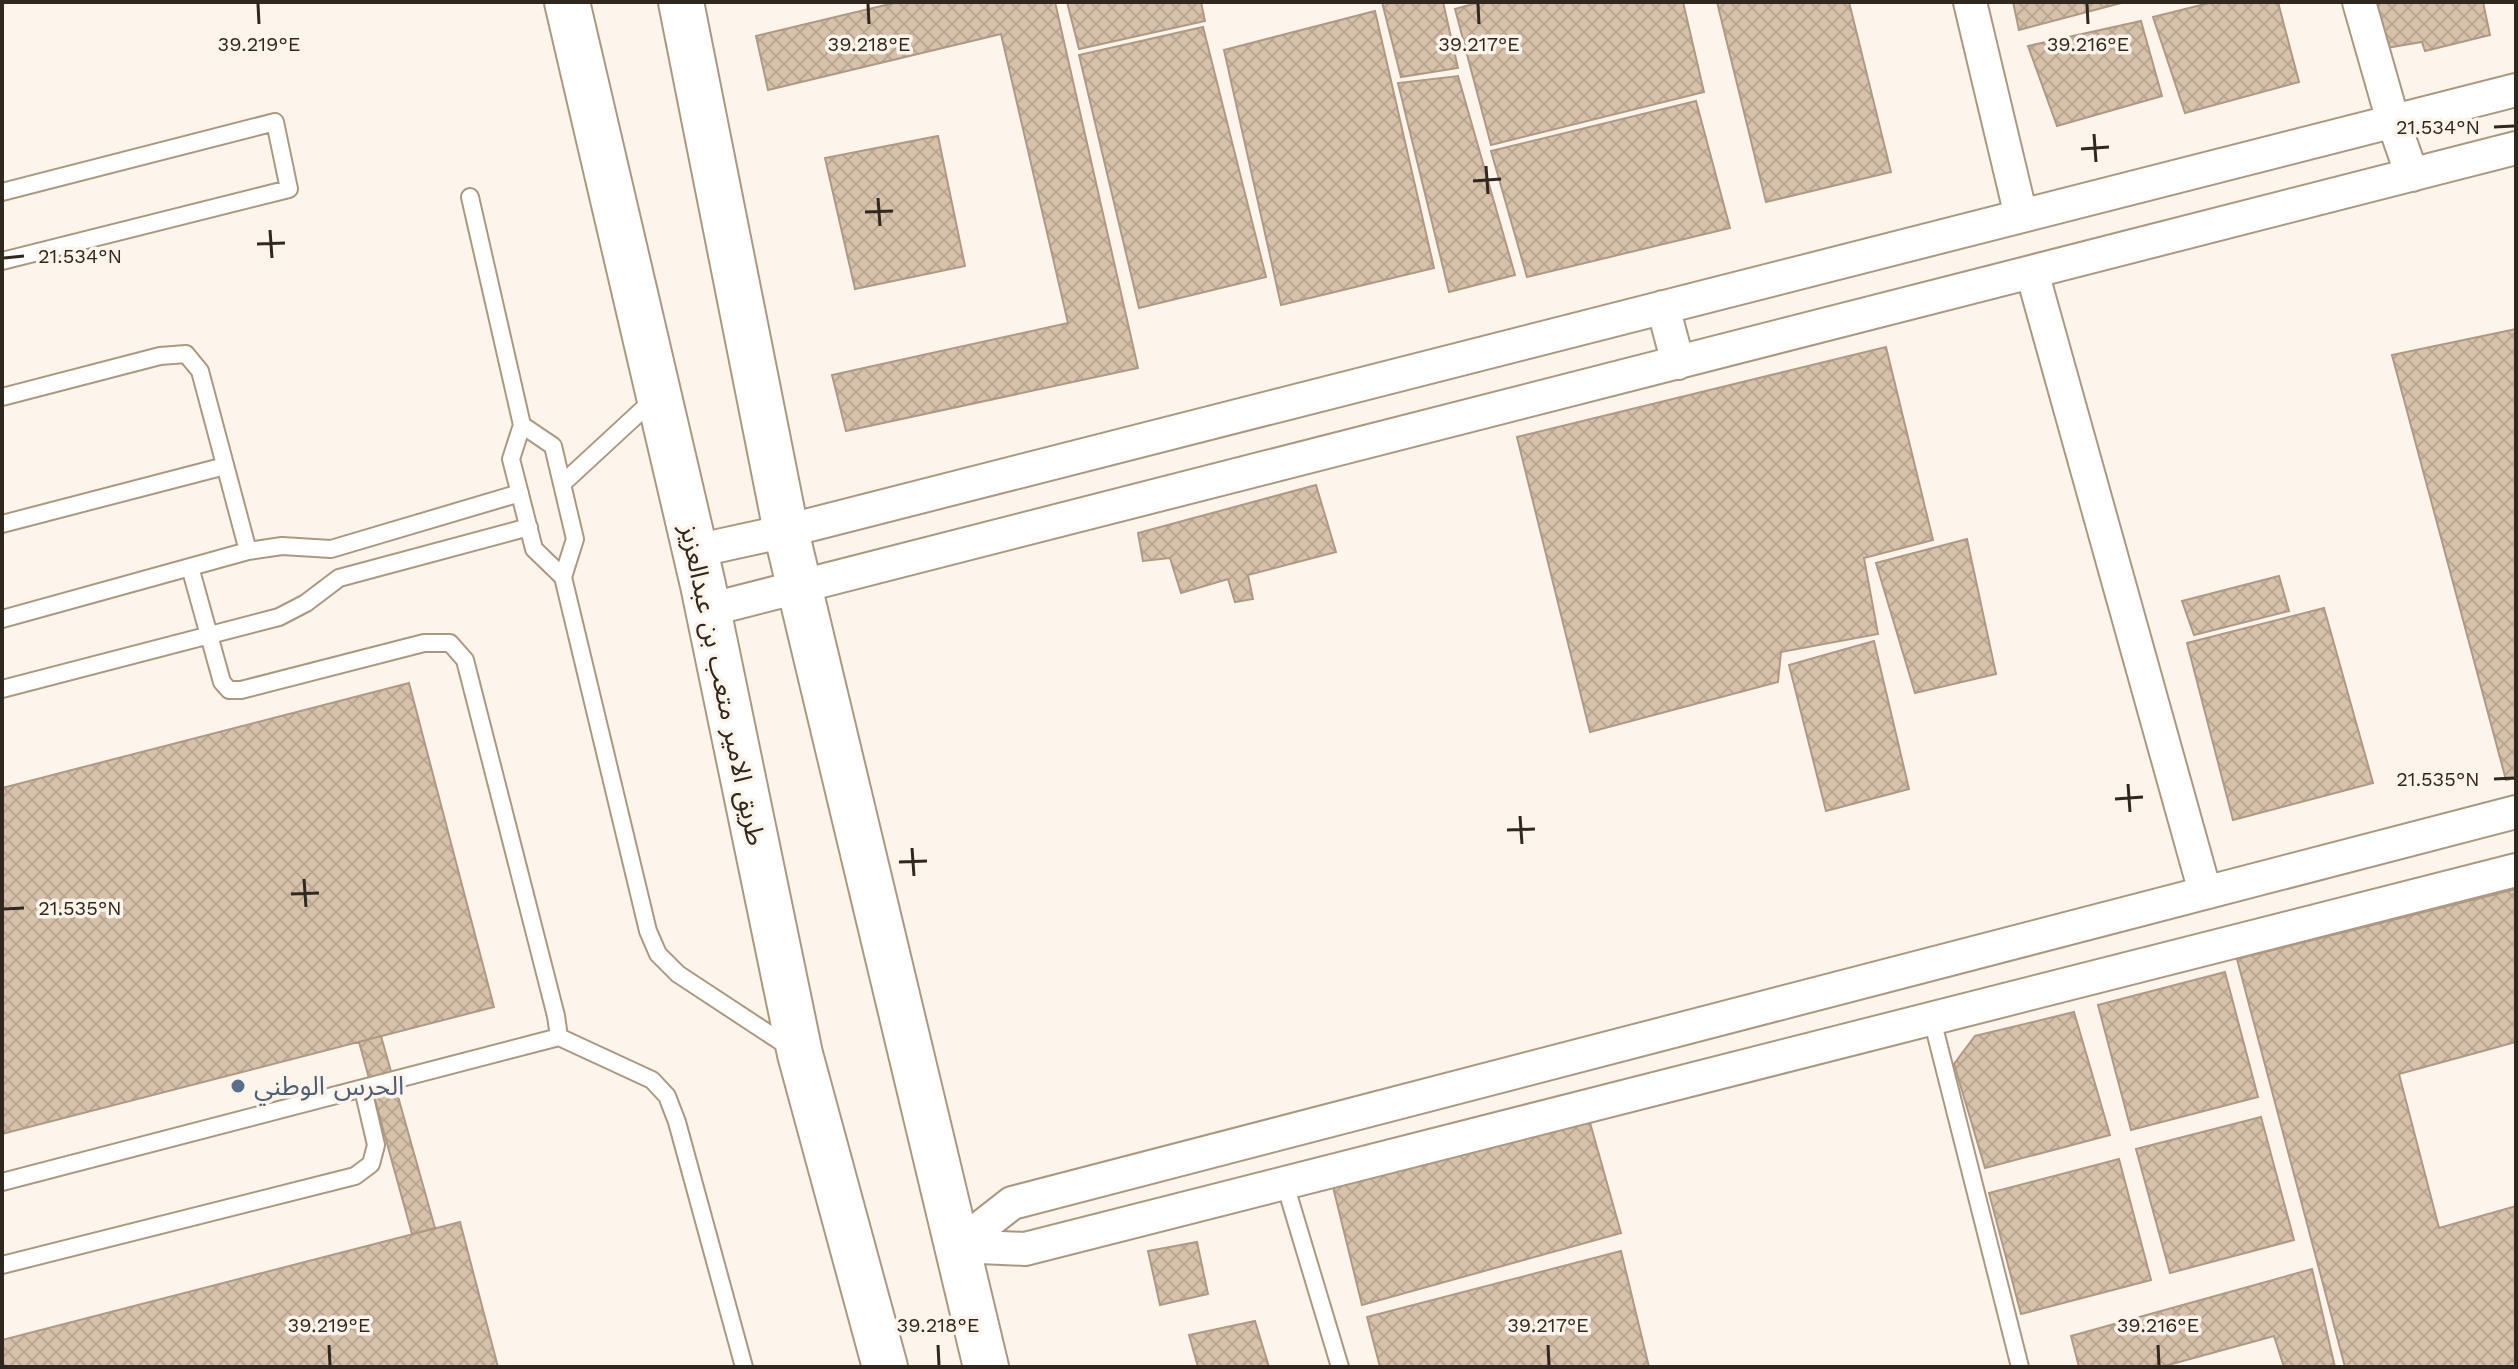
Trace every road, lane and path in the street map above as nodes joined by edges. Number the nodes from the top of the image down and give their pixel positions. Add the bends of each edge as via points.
1 (567, 2) edge
2 (681, 2) edge
3 (1970, 2) edge
4 (2359, 2) edge
5 (2516, 90) edge
6 (2393, 121) junction
7 (2516, 148) edge
8 (2412, 175) junction
9 (2, 192) edge
10 (470, 197) dead end
11 (2021, 216) junction
12 (2, 261) edge
13 (2032, 272) junction
14 (1663, 307) junction
15 (1678, 363) junction
16 (659, 395) junction
17 (2, 397) edge
18 (522, 425) junction
19 (225, 466) junction
20 (562, 484) junction
21 (520, 493) junction
22 (2, 524) edge
23 (529, 527) junction
24 (786, 531) junction
25 (331, 549) junction
26 (248, 551) junction
27 (695, 551) junction
28 (190, 567) junction
29 (563, 577) junction
30 (339, 578) junction
31 (799, 588) junction
32 (708, 610) junction
33 (2, 619) edge
34 (210, 635) junction
35 (2, 689) edge
36 (2516, 812) edge
37 (2516, 870) edge
38 (2205, 892) junction
39 (1804, 997) junction
40 (1932, 1019) junction
41 (559, 1037) junction
42 (1816, 1048) junction
43 (800, 1054) junction
44 (363, 1089) junction
45 (2, 1182) edge
46 (1285, 1184) junction
47 (957, 1246) junction
48 (2, 1265) edge
49 (744, 1367) edge
50 (885, 1367) edge
51 (986, 1367) edge
52 (1340, 1367) edge
53 (2020, 1367) edge

1 - 16 main road, طريق الامير متعب بن عبدالعزيز
2 - 24 main road
3 - 11 street
4 - 6 street
5 - 6 street
6 - 8 street
6 - 11 street
7 - 8 street
8 - 13 street
9 - 12 lane via 275,122 289,189
10 - 18 lane
11 - 14 street
13 - 15 street
13 - 38 street
14 - 15 street
14 - 24 street
15 - 31 street
16 - 20 lane
16 - 27 main road, طريق الامير متعب بن عبدالعزيز
17 - 19 lane via 186,354 200,371
18 - 20 lane via 553,446
18 - 21 lane via 511,459
19 - 22 lane
19 - 26 lane
20 - 29 lane via 575,539
21 - 23 lane
21 - 25 lane
23 - 29 lane via 534,549
23 - 30 lane
24 - 27 street
24 - 31 main road
25 - 26 lane via 282,546
25 - 30 lane
26 - 28 lane
27 - 32 main road, طريق الامير متعب بن عبدالعزيز
28 - 33 lane
28 - 34 lane
29 - 43 lane via 648,931 658,954 678,974
30 - 34 lane via 279,617
31 - 32 street
31 - 47 main road
32 - 43 main road, طريق الامير متعب بن عبدالعزيز
34 - 35 lane
34 - 41 lane via 222,682 229,690 424,643 450,643 458,651 465,660
36 - 38 street
37 - 40 street
38 - 39 street
39 - 42 street
39 - 47 street via 1012,1203
40 - 42 street
40 - 53 lane
41 - 44 lane
41 - 49 lane via 652,1080 667,1096
42 - 46 street
43 - 50 main road, طريق الامير متعب بن عبدالعزيز
44 - 45 lane
44 - 48 lane via 376,1145 371,1164 355,1176
46 - 47 street via 1025,1249
46 - 52 lane
47 - 51 main road

